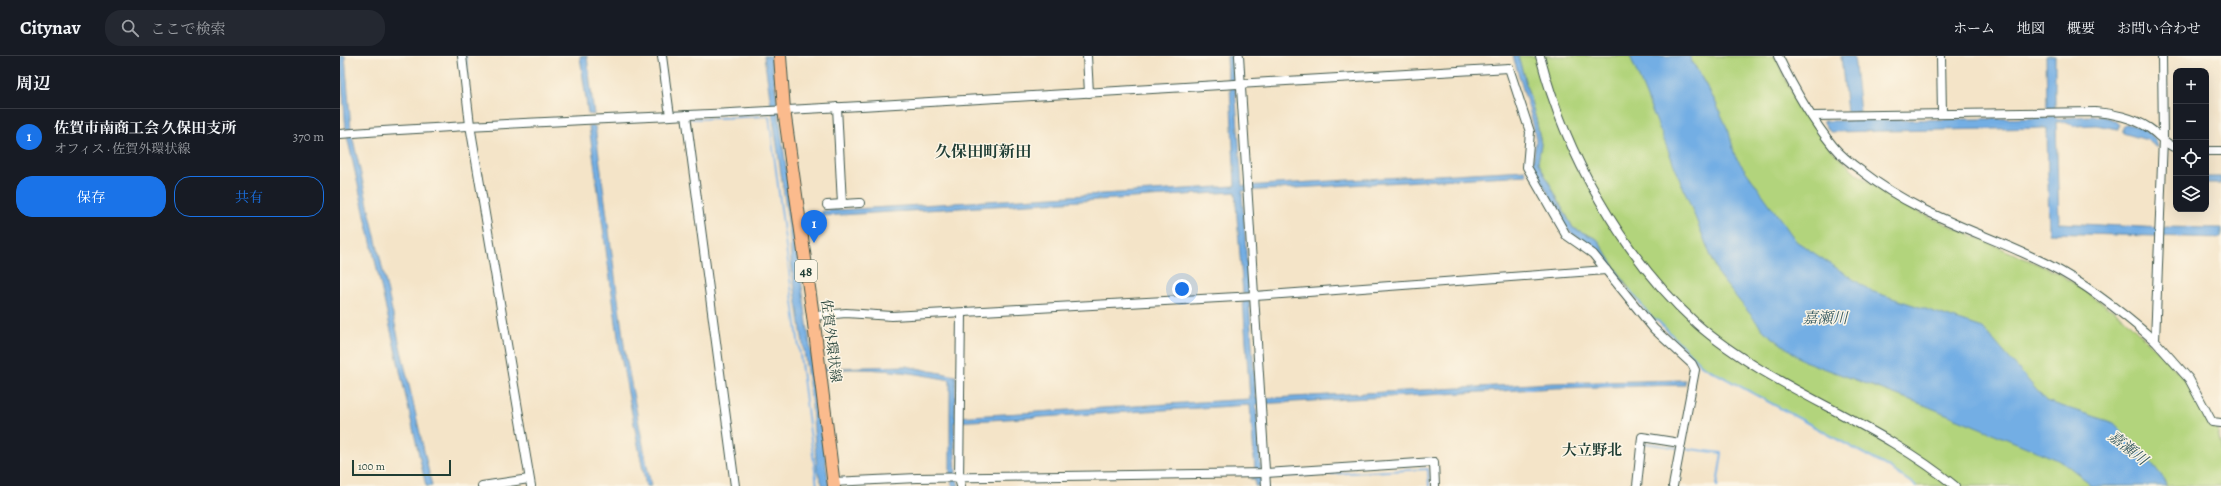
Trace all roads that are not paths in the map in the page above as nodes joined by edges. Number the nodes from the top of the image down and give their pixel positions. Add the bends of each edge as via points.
1 (462, 56) edge
2 (662, 56) edge
3 (780, 56) edge
4 (1087, 56) edge
5 (1239, 56) edge
6 (1540, 56) edge
7 (1778, 56) edge
8 (1941, 56) edge
9 (2162, 56) edge
10 (1239, 84) junction
11 (1089, 93) junction
12 (837, 107) junction
13 (782, 110) junction
14 (1942, 114) junction
15 (686, 115) junction
16 (670, 116) junction
17 (1812, 116) junction
18 (470, 124) junction
19 (340, 134) edge
20 (2163, 139) junction
21 (2173, 147) edge
22 (2209, 151) edge
23 (2221, 151) edge
24 (860, 203) dead end
25 (842, 204) junction
26 (827, 205) dead end
27 (1606, 270) junction
28 (1253, 296) junction
29 (961, 313) junction
30 (813, 316) junction
31 (2155, 341) junction
32 (2221, 423) edge
33 (1680, 446) junction
34 (1260, 473) junction
35 (957, 480) edge
36 (530, 482) edge
37 (833, 484) edge
38 (487, 486) edge
39 (735, 486) edge
40 (1266, 486) edge
41 (1435, 486) edge
42 (1637, 486) edge
43 (1673, 486) edge
44 (1955, 486) edge

1 - 18 street
2 - 16 street
3 - 13 main road, 佐賀外環状線 / 48
4 - 11 street
5 - 10 street
6 - 44 street via 1556,110 1599,199 1629,246 1655,280 1697,324 1725,347 1763,371 1929,465
7 - 17 street
8 - 14 street
9 - 20 street
10 - 11 street
10 - 27 street via 1509,68 1530,132 1527,167 1566,235 1593,254
10 - 28 street
11 - 12 street
12 - 13 street
12 - 25 street
13 - 15 street
13 - 30 main road, 佐賀外環状線 / 48
14 - 17 street
14 - 20 street via 2113,113 2147,126
15 - 16 street
15 - 39 street
16 - 18 street
17 - 31 street via 1834,147 1887,191 2049,265 2079,282 2125,315
18 - 19 street
18 - 36 street
20 - 21 street
20 - 31 street
22 - 23 street
24 - 25 street
25 - 26 street
27 - 28 street
27 - 33 street via 1654,329 1692,364 1695,370
28 - 29 street
28 - 34 street via 1261,401
29 - 30 street via 892,316 846,313
29 - 35 street
30 - 37 main road, 佐賀外環状線 / 48
31 - 32 street via 2189,380 2212,422
33 - 42 street via 1642,437
33 - 43 street
34 - 35 street
34 - 40 street
34 - 41 street via 1434,462
35 - 37 street via 917,478
36 - 38 street

